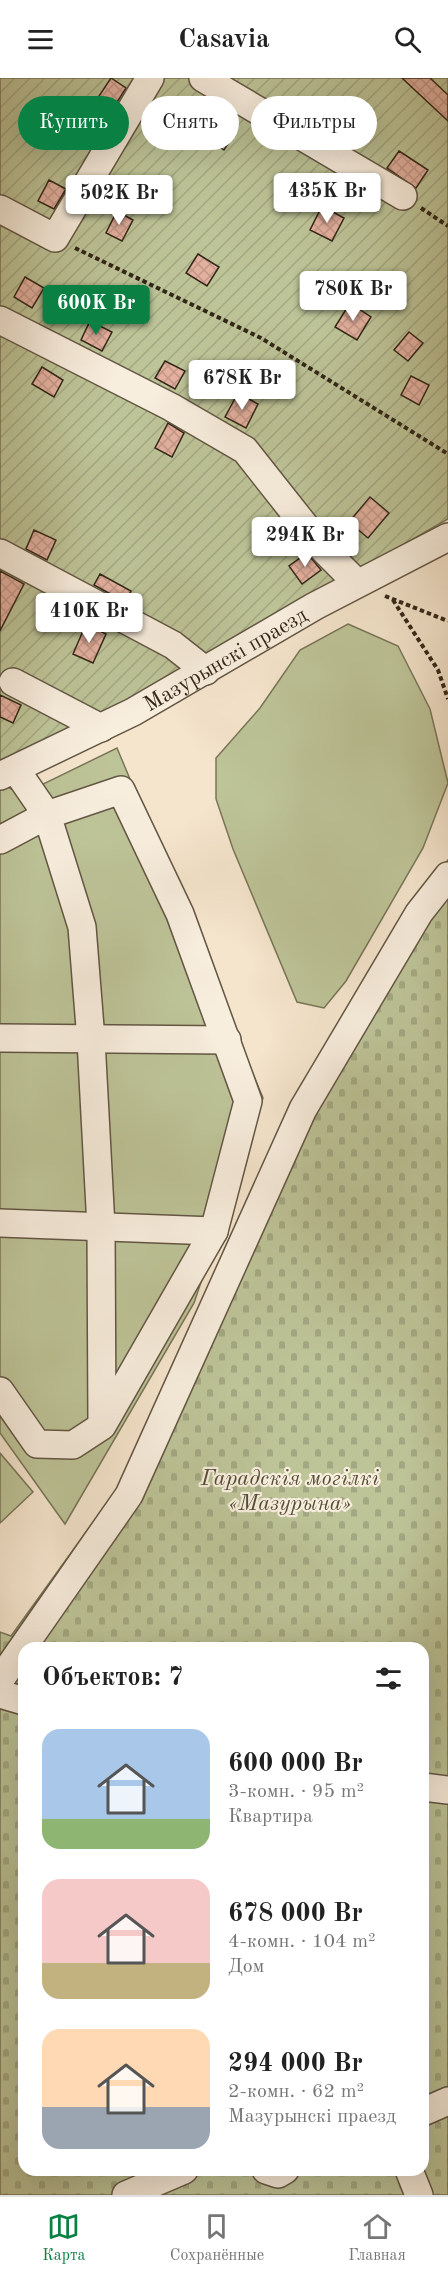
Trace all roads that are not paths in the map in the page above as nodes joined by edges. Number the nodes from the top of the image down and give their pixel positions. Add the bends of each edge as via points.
1 (150, 78) edge
2 (203, 78) edge
3 (403, 196) road end
4 (0, 209) edge
5 (0, 320) edge
6 (448, 537) edge
7 (0, 553) edge
8 (357, 583) junction
9 (206, 671) junction
10 (13, 682) dead end
11 (101, 728) junction
12 (8, 773) edge
13 (47, 815) junction
14 (0, 840) edge
15 (448, 876) edge
16 (0, 1038) edge
17 (91, 1040) junction
18 (226, 1040) junction
19 (0, 1223) edge
20 (101, 1227) junction
21 (214, 1231) junction
22 (0, 1391) edge
23 (102, 1426) junction
24 (26, 1642) edge
25 (18, 1654) edge
26 (0, 1680) edge
27 (0, 1694) edge
28 (18, 1699) edge
29 (429, 1788) edge
30 (448, 1790) edge
31 (448, 2101) edge
32 (429, 2109) edge
33 (170, 2176) edge
34 (411, 2176) edge
35 (126, 2195) edge
36 (419, 2195) edge

1 - 4 street via 55,238
2 - 3 street
5 - 8 street via 171,407 245,450 324,550
6 - 8 street, Мазурынскі праезд
7 - 9 street via 173,645
8 - 9 street, Мазурынскі праезд
9 - 11 street, Мазурынскі праезд
10 - 11 street
11 - 12 street, Мазурынскі праезд
12 - 13 street
13 - 14 street
13 - 17 street via 82,927
13 - 18 street via 121,790 180,914
15 - 24 street via 419,913 303,1108 129,1494
16 - 17 street
17 - 18 street
17 - 20 street
18 - 21 street via 249,1101
19 - 20 street
20 - 21 street
20 - 23 street
21 - 23 street
22 - 23 street via 37,1444 73,1445
25 - 26 street
27 - 28 street
29 - 30 street
31 - 32 street
33 - 35 street
34 - 36 street

